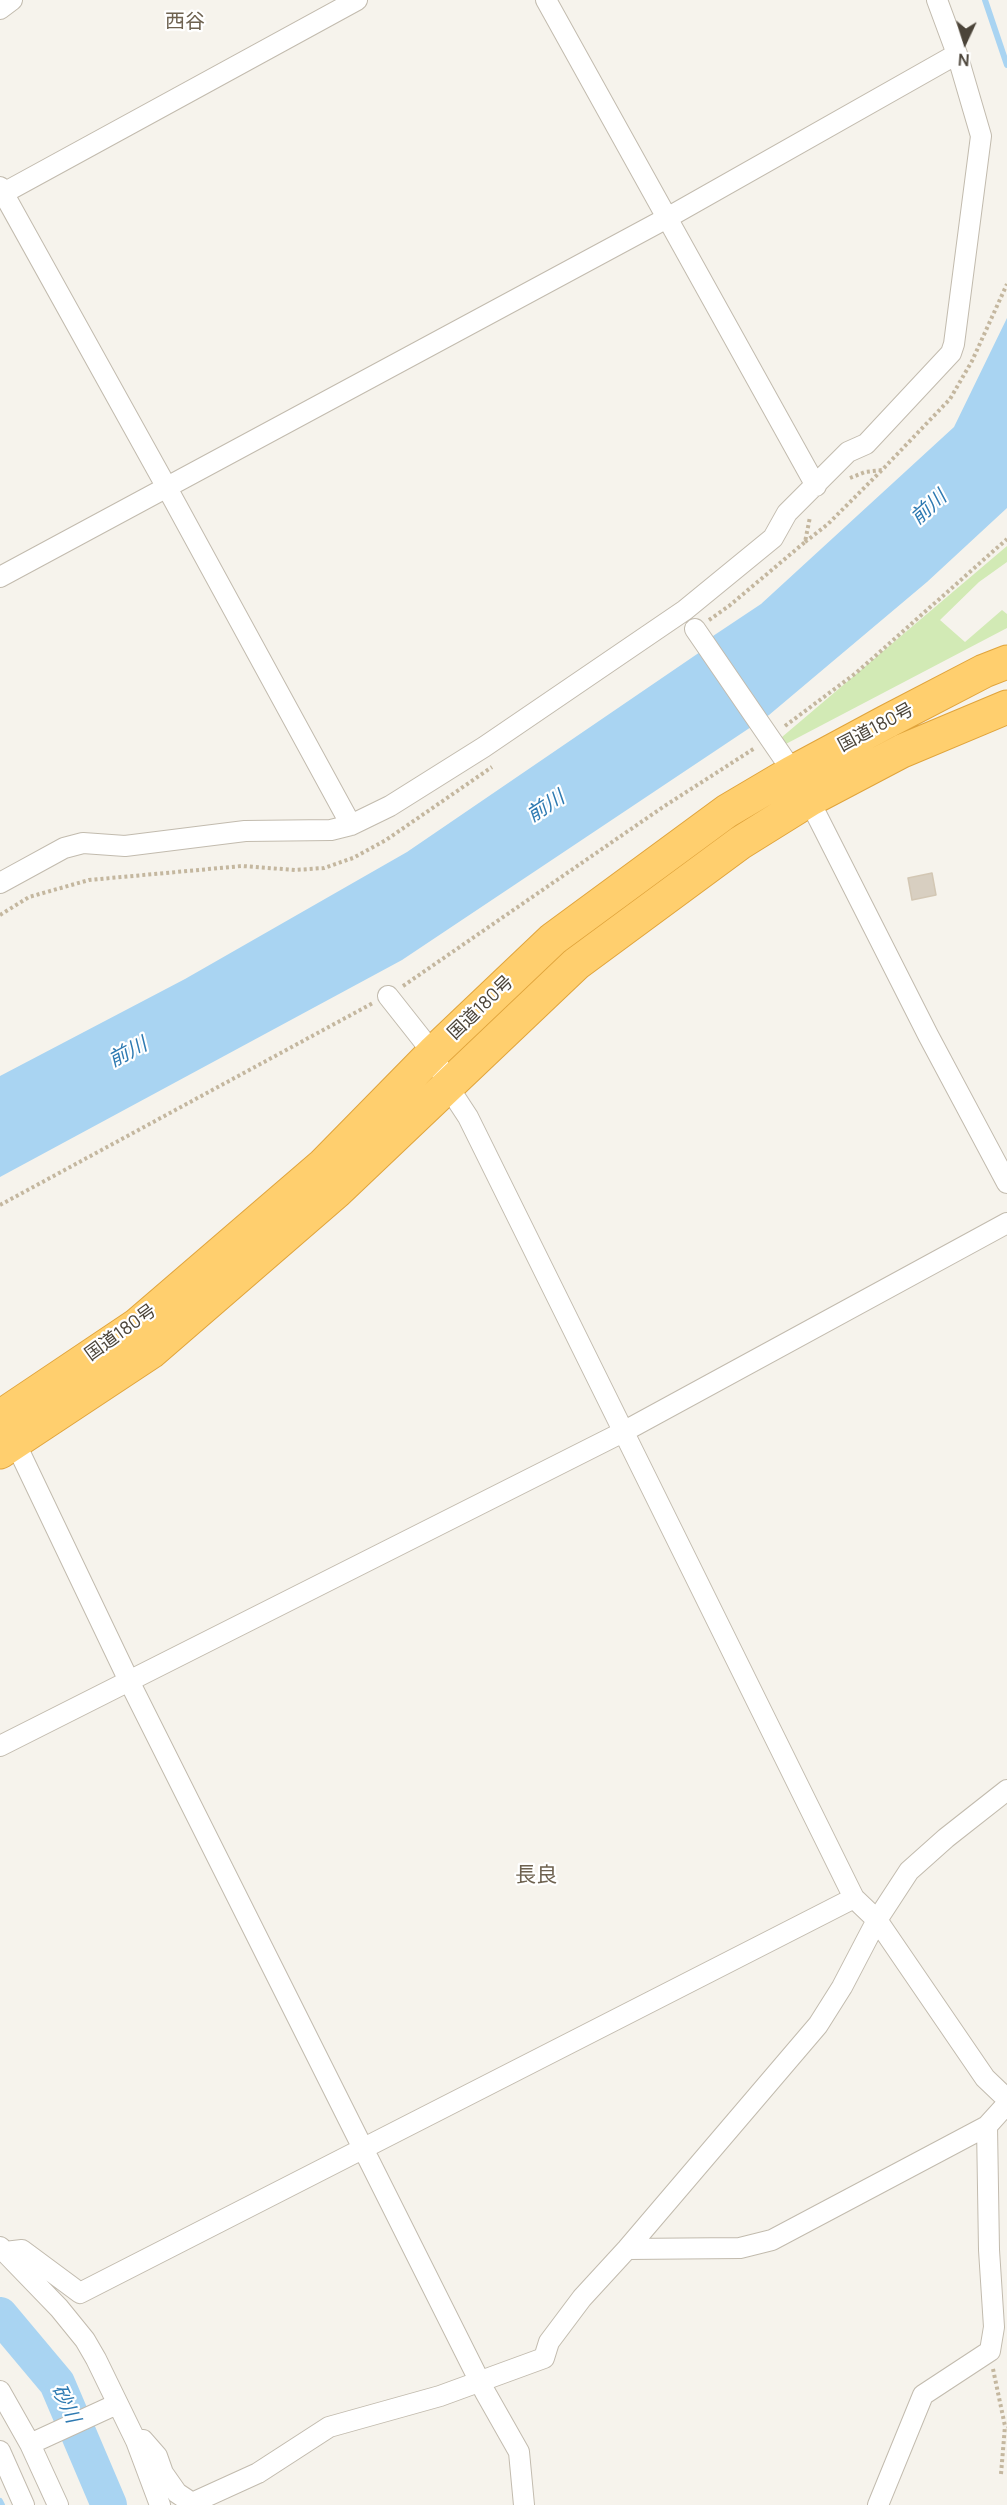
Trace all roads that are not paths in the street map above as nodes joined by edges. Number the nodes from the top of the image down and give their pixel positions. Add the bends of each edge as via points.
1 (12, 0) edge
2 (357, 0) edge
3 (546, 0) edge
4 (937, 0) edge
5 (0, 9) edge
6 (957, 54) junction
7 (1, 192) edge
8 (667, 218) junction
9 (166, 486) junction
10 (816, 486) junction
11 (0, 577) edge
12 (697, 632) dead end
13 (1007, 662) edge
14 (1007, 706) edge
15 (793, 772) junction
16 (809, 800) junction
17 (351, 825) junction
18 (0, 883) edge
19 (388, 996) road end
20 (434, 1053) junction
21 (447, 1085) junction
22 (1007, 1183) edge
23 (1007, 1223) edge
24 (4, 1432) edge
25 (623, 1432) junction
26 (129, 1681) junction
27 (0, 1746) edge
28 (1007, 1790) edge
29 (854, 1898) junction
30 (877, 1920) junction
31 (1007, 2099) edge
32 (1007, 2104) edge
33 (987, 2126) junction
34 (364, 2148) junction
35 (3, 2249) edge
36 (627, 2249) junction
37 (998, 2251) edge
38 (480, 2382) junction
39 (0, 2391) edge
40 (112, 2406) junction
41 (136, 2441) junction
42 (34, 2442) junction
43 (0, 2451) edge
44 (41, 2468) junction
45 (24, 2505) edge
46 (46, 2505) edge
47 (58, 2505) edge
48 (160, 2505) edge
49 (524, 2505) edge
50 (878, 2505) edge

1 - 5 street
2 - 7 street
3 - 8 street
4 - 6 street
6 - 8 street
6 - 10 street via 981,148 954,344 951,353 866,444 848,453
7 - 9 street
8 - 9 street
8 - 10 street
9 - 11 street
9 - 17 street
10 - 17 street via 788,513 773,537 685,610 484,747 390,806
12 - 15 street
13 - 15 highway, 国道180号
14 - 16 highway, 国道180号 via 902,751
15 - 16 street
15 - 20 highway, 国道180号 via 727,811 553,939
16 - 21 highway, 国道180号 via 740,843 576,963
16 - 22 street
17 - 18 street via 331,830 245,831 125,846 84,843 64,848
19 - 20 street
20 - 21 street
20 - 24 highway, 国道180号 via 323,1165 137,1325
21 - 24 highway, 国道180号 via 336,1192 151,1352
21 - 25 street via 468,1117
23 - 25 street
24 - 26 street
25 - 26 street
25 - 29 street
26 - 27 street
26 - 34 street
28 - 30 street via 909,1871
29 - 30 street
29 - 34 street
30 - 31 street via 985,2078
30 - 36 street via 819,2025
32 - 33 street
33 - 36 street via 772,2240 740,2248
33 - 37 street
34 - 35 street via 80,2293 22,2250
34 - 38 street
35 - 40 street via 85,2340
36 - 38 street via 582,2298 549,2342 544,2358
37 - 50 street via 990,2351 923,2395
38 - 41 street via 329,2427 258,2473 192,2503 177,2493 157,2456 143,2440
38 - 49 street via 519,2452
39 - 42 street
40 - 41 street
40 - 42 street
41 - 48 street
42 - 44 street
43 - 45 street
44 - 46 street
44 - 47 street

